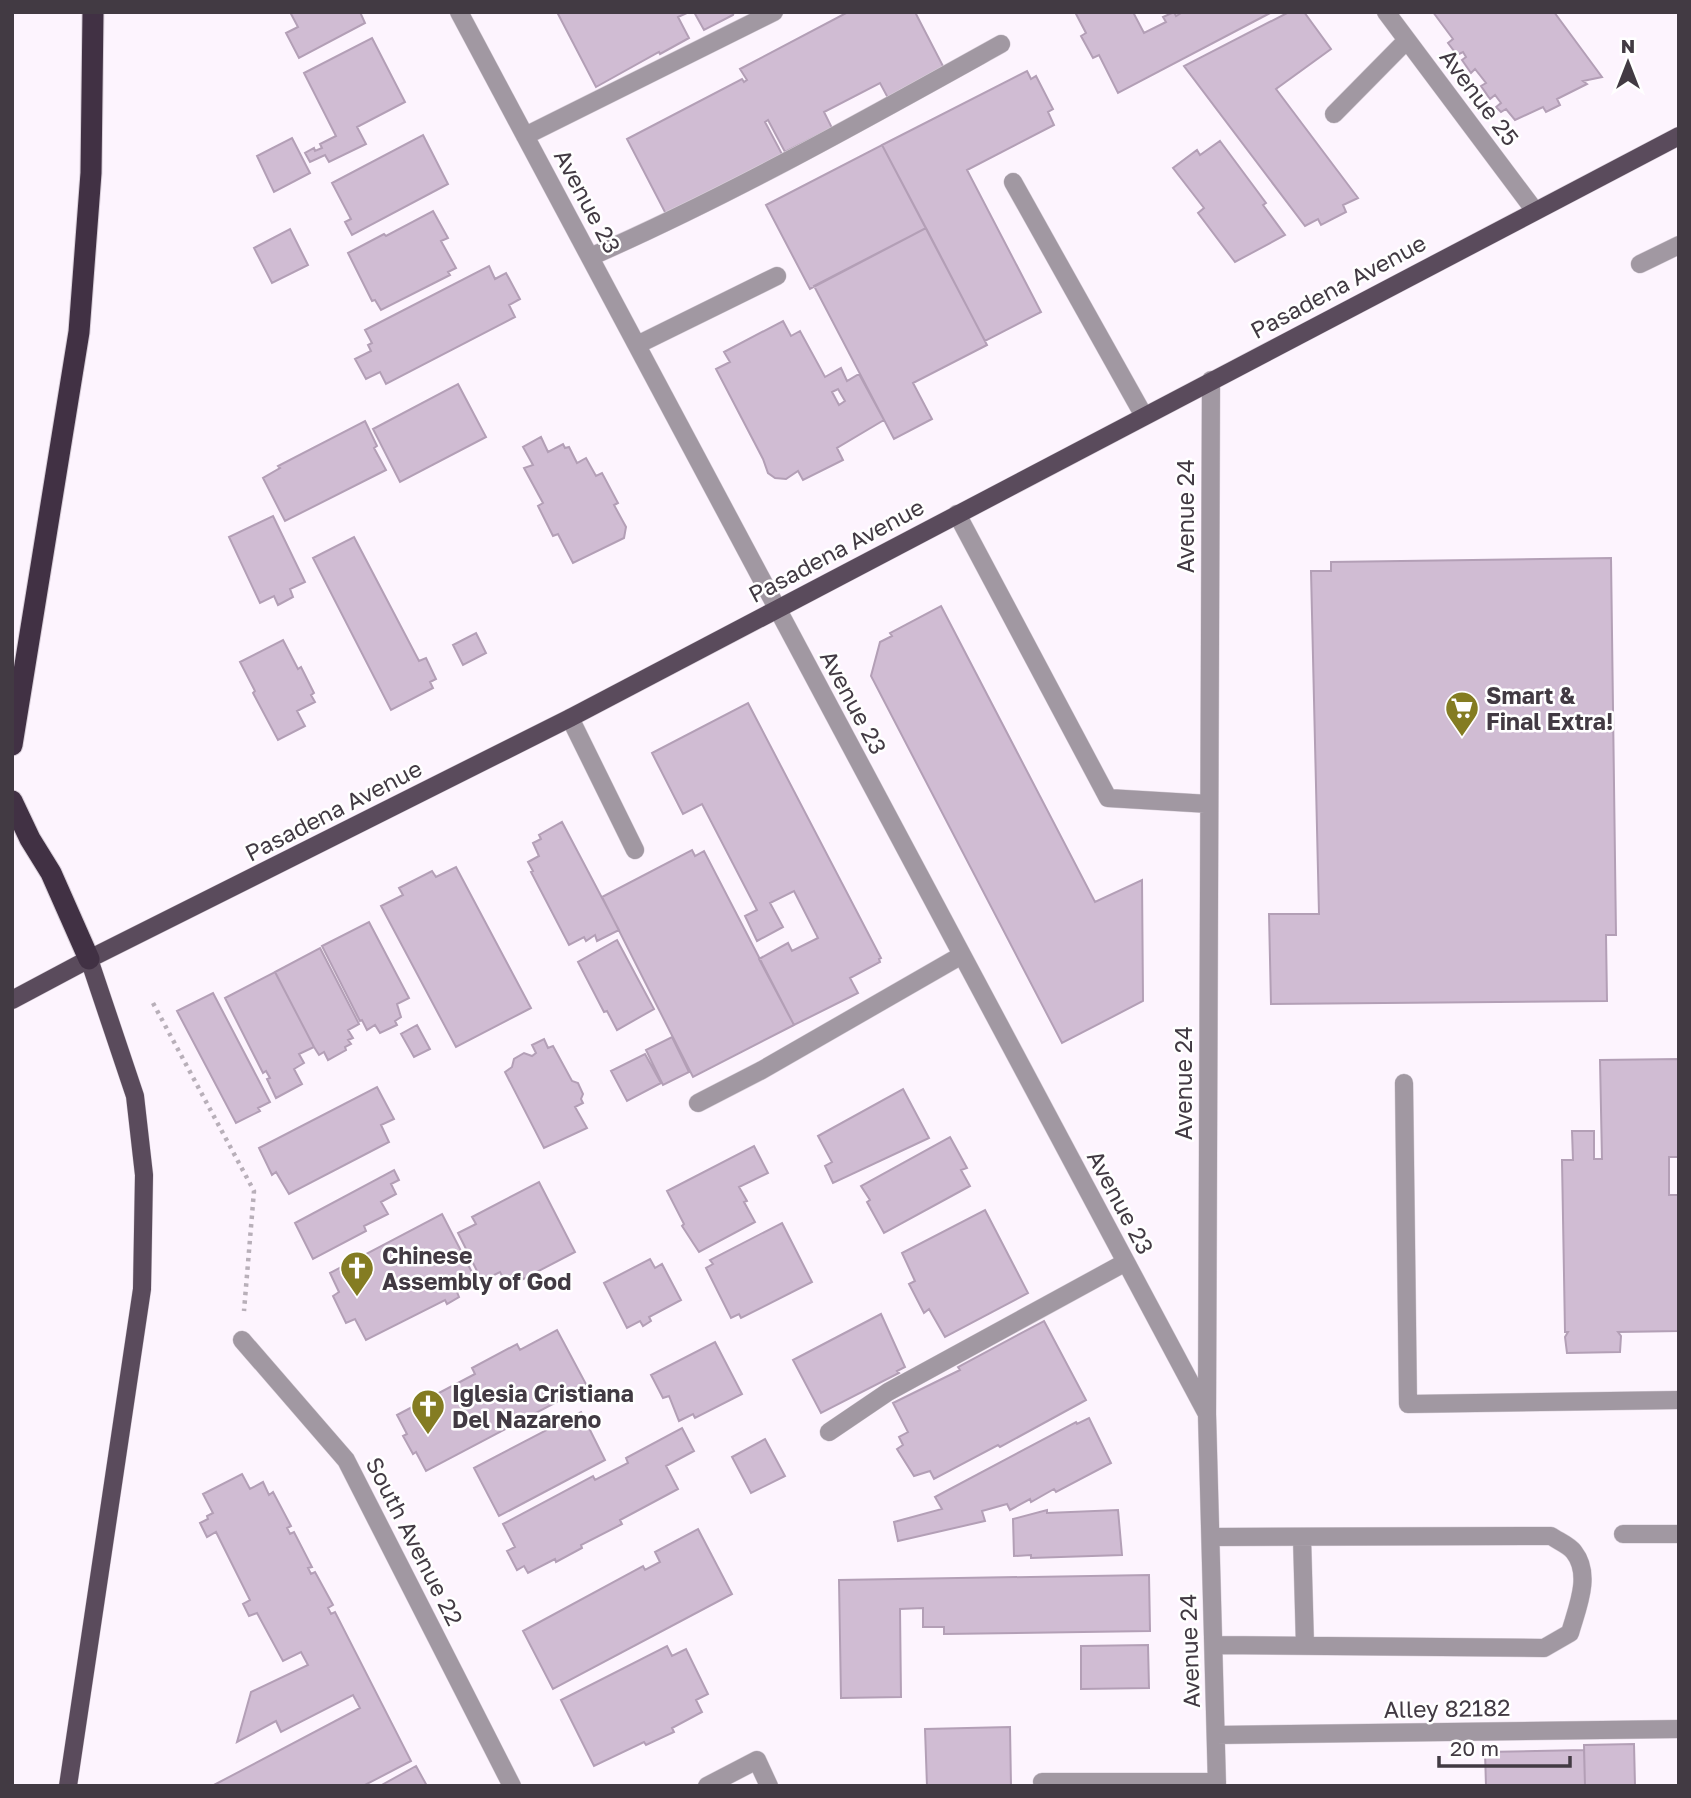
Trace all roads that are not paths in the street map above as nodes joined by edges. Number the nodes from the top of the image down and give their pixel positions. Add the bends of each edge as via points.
1 (93, 12) edge
2 (459, 12) edge
3 (774, 12) edge
4 (1386, 12) edge
5 (1407, 40) junction
6 (1000, 44) dead end
7 (1334, 114) dead end
8 (525, 136) junction
9 (1679, 136) edge
10 (1013, 182) dead end
11 (1535, 211) junction
12 (1679, 245) edge
13 (590, 257) junction
14 (1640, 264) dead end
15 (777, 276) dead end
16 (637, 345) junction
17 (1210, 380) junction
18 (1144, 416) junction
19 (957, 514) junction
20 (777, 609) junction
21 (570, 718) junction
22 (12, 744) edge
23 (12, 801) edge
24 (1209, 804) junction
25 (635, 850) dead end
26 (962, 955) junction
27 (89, 959) junction
28 (12, 1000) edge
29 (1404, 1083) dead end
30 (698, 1103) dead end
31 (1126, 1262) junction
32 (242, 1340) road end
33 (1679, 1400) edge
34 (1207, 1414) junction
35 (829, 1432) dead end
36 (1623, 1534) dead end
37 (1679, 1534) edge
38 (1210, 1537) junction
39 (1302, 1537) junction
40 (1214, 1645) junction
41 (1305, 1646) junction
42 (1679, 1729) edge
43 (1216, 1735) junction
44 (1042, 1782) dead end
45 (1217, 1784) edge
46 (68, 1786) edge
47 (512, 1786) edge
48 (707, 1786) edge
49 (769, 1786) edge

1 - 22 highway via 91,173 79,332
2 - 8 street, Avenue 23
3 - 8 street
4 - 5 street, Avenue 25
5 - 7 street
5 - 11 street, Avenue 25
6 - 13 street via 644,234
8 - 13 street, Avenue 23
9 - 11 main road, Pasadena Avenue
10 - 18 street
11 - 17 main road, Pasadena Avenue
12 - 14 street
13 - 16 street, Avenue 23
15 - 16 street
16 - 20 street, Avenue 23
17 - 18 main road, Pasadena Avenue
17 - 24 street, Avenue 24
18 - 19 main road, Pasadena Avenue
19 - 20 main road, Pasadena Avenue
19 - 24 street via 1108,798
20 - 21 main road, Pasadena Avenue
20 - 26 street, Avenue 23
21 - 25 street
21 - 27 main road, Pasadena Avenue
23 - 27 highway via 51,873
24 - 34 street, Avenue 24
26 - 30 street
26 - 31 street, Avenue 23
27 - 28 main road, Pasadena Avenue
27 - 46 main road via 135,1096 144,1175 142,1277
29 - 33 street via 1408,1404
31 - 34 street, Avenue 23
31 - 35 street via 888,1392
32 - 47 street, South Avenue 22 via 346,1460
34 - 38 street, Avenue 24
36 - 37 street
38 - 39 street
38 - 40 street, Avenue 24
39 - 41 street
39 - 41 street via 1551,1536 1573,1550 1582,1568 1581,1598 1570,1633 1544,1648
40 - 41 street
40 - 43 street, Avenue 24
42 - 43 street, Alley 82182
43 - 45 street, Avenue 24
44 - 45 street
48 - 49 street via 757,1760

